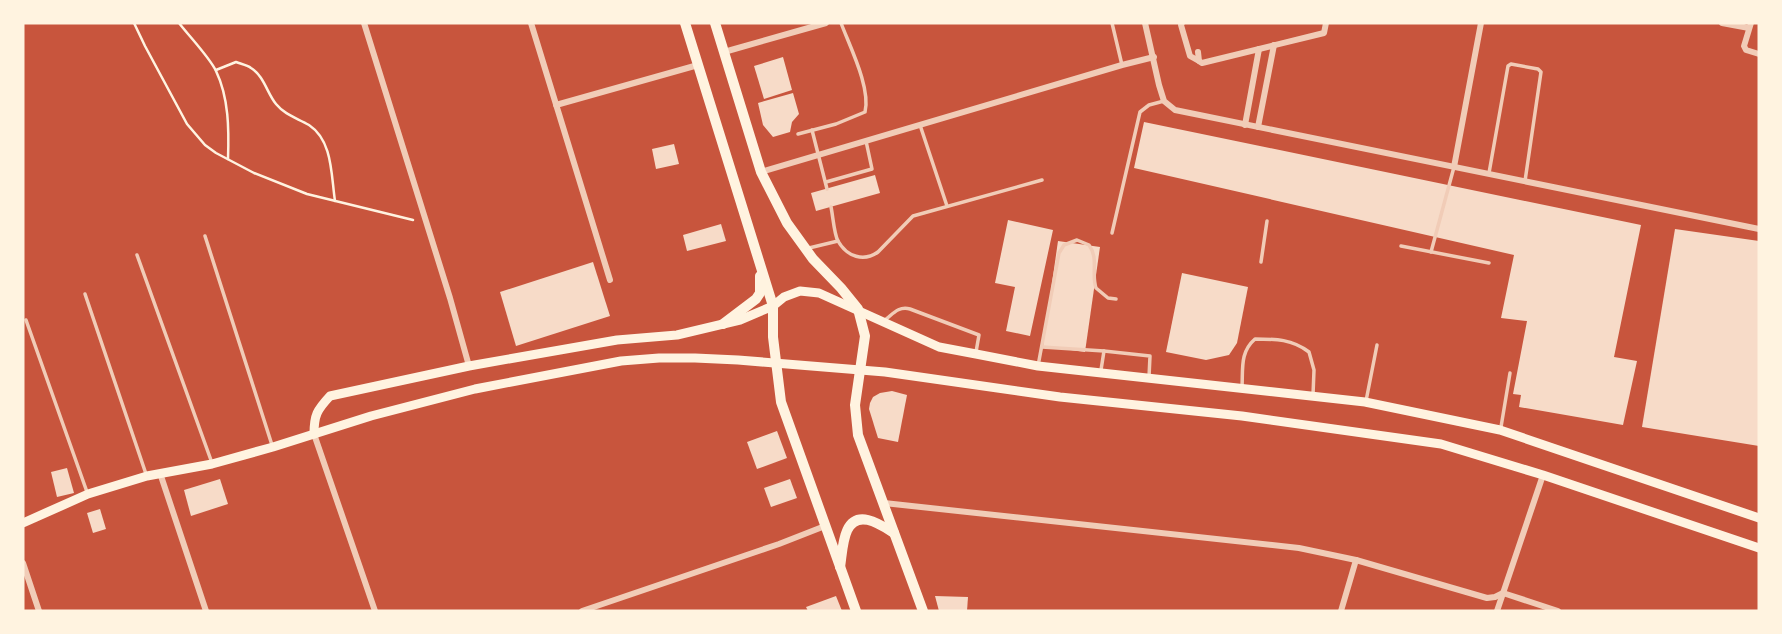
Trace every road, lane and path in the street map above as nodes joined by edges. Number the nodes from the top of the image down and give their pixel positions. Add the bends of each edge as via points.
1 (134, 23) edge
2 (179, 23) edge
3 (364, 23) edge
4 (531, 23) edge
5 (685, 23) edge
6 (715, 23) edge
7 (825, 23) edge
8 (841, 23) edge
9 (1112, 23) edge
10 (1145, 23) edge
11 (1182, 23) edge
12 (1326, 23) edge
13 (1481, 23) edge
14 (1722, 23) edge
15 (1750, 25) edge
16 (1273, 45) junction
17 (1259, 49) junction
18 (1198, 51) dead end
19 (724, 52) junction
20 (1759, 54) edge
21 (1153, 57) junction
22 (1199, 61) junction
23 (698, 65) junction
24 (1122, 65) junction
25 (216, 70) junction
26 (1164, 101) junction
27 (556, 104) junction
28 (920, 125) junction
29 (1245, 125) junction
30 (1258, 127) junction
31 (812, 130) junction
32 (798, 134) dead end
33 (866, 141) junction
34 (819, 155) junction
35 (228, 160) junction
36 (1454, 167) junction
37 (761, 172) junction
38 (1489, 173) junction
39 (1042, 180) dead end
40 (1525, 181) junction
41 (826, 182) junction
42 (827, 189) dead end
43 (335, 201) junction
44 (831, 206) dead end
45 (947, 206) junction
46 (1267, 220) dead end
47 (426, 223) junction
48 (1759, 229) edge
49 (1112, 233) dead end
50 (205, 236) dead end
51 (838, 241) junction
52 (1401, 246) dead end
53 (806, 249) junction
54 (1431, 252) junction
55 (757, 253) junction
56 (137, 255) dead end
57 (1261, 262) dead end
58 (1489, 263) dead end
59 (610, 280) dead end
60 (85, 294) dead end
61 (1116, 299) dead end
62 (773, 306) junction
63 (858, 309) junction
64 (26, 320) dead end
65 (883, 322) junction
66 (723, 324) junction
67 (1377, 345) dead end
68 (1041, 347) junction
69 (1104, 351) junction
70 (976, 354) junction
71 (776, 363) junction
72 (469, 366) junction
73 (1038, 366) junction
74 (861, 369) junction
75 (1101, 372) junction
76 (1510, 373) dead end
77 (1149, 379) junction
78 (1242, 389) junction
79 (1313, 397) junction
80 (1366, 402) junction
81 (1500, 430) junction
82 (314, 434) junction
83 (273, 447) junction
84 (212, 464) junction
85 (160, 473) junction
86 (1543, 475) junction
87 (147, 476) junction
88 (88, 494) junction
89 (883, 503) junction
90 (1759, 518) edge
91 (24, 519) edge
92 (825, 526) junction
93 (894, 533) junction
94 (1759, 548) edge
95 (1356, 560) junction
96 (23, 563) edge
97 (840, 569) junction
98 (1503, 593) junction
99 (39, 611) edge
100 (206, 611) edge
101 (375, 611) edge
102 (582, 611) edge
103 (856, 611) edge
104 (923, 611) edge
105 (1341, 611) edge
106 (1497, 611) edge
107 (1558, 611) edge

1 - 35 path via 187,124 205,145
2 - 25 path
3 - 47 street
4 - 27 street
5 - 23 main road
6 - 19 main road
7 - 19 street
8 - 31 lane via 864,84 865,113
9 - 24 lane
10 - 21 street
11 - 22 street via 1190,56
12 - 16 street via 1324,33
13 - 36 street
14 - 15 street
15 - 20 street via 1744,46
16 - 17 street
16 - 30 street
17 - 22 street
17 - 29 street
18 - 22 street
19 - 37 main road
21 - 24 street
21 - 26 street
23 - 27 street
23 - 55 main road
24 - 28 street
25 - 35 path via 229,129
25 - 43 path via 236,62 253,69 276,104 320,136 328,150
26 - 29 street via 1175,110
26 - 49 lane via 1140,112
27 - 59 street
28 - 33 street
28 - 45 lane
29 - 30 street
30 - 36 street
31 - 32 lane
31 - 34 lane
33 - 34 street
33 - 41 lane via 872,169
34 - 37 street
34 - 41 lane
35 - 43 path via 280,184
36 - 38 street
36 - 54 lane
37 - 53 main road
38 - 40 street
38 - 40 lane via 1508,66 1538,69
39 - 45 lane
40 - 48 street
41 - 42 lane
43 - 47 path
44 - 51 lane
45 - 51 lane via 913,216 872,256 852,256
46 - 57 lane
47 - 72 street
50 - 83 lane
51 - 53 lane
52 - 54 lane
53 - 63 main road
54 - 58 lane
55 - 62 main road
55 - 66 main road via 761,293
56 - 84 lane
60 - 87 lane
61 - 68 lane via 1108,299 1096,288 1090,245 1077,240 1068,243 1059,253
62 - 63 main road via 800,291 819,293
62 - 66 main road
62 - 71 main road
63 - 65 main road
63 - 74 main road via 865,336
64 - 88 lane
65 - 70 main road via 939,347
65 - 70 lane via 906,307 979,335
66 - 72 main road
67 - 80 lane
68 - 69 lane
68 - 73 lane
69 - 75 lane
69 - 77 lane via 1150,356
70 - 73 main road
71 - 74 main road
71 - 82 main road via 695,358 621,361 475,389
71 - 92 main road via 781,402
72 - 82 main road via 330,396 314,417
73 - 75 main road
74 - 86 main road via 1441,444
74 - 89 main road via 855,405 858,435
75 - 77 main road
76 - 81 lane
77 - 78 main road
78 - 79 main road
78 - 79 lane via 1247,346 1255,339 1274,340 1298,343 1309,352
79 - 80 main road
80 - 81 main road
81 - 90 main road
82 - 83 main road
82 - 101 street
83 - 84 main road
84 - 85 main road
85 - 87 main road
85 - 100 street
86 - 94 main road
86 - 98 street
87 - 88 main road
88 - 91 main road
89 - 93 main road
89 - 95 street via 1298,548
92 - 97 main road
92 - 102 street
93 - 97 main road via 871,520 854,522 845,537
93 - 104 main road
95 - 98 street via 1487,598
95 - 105 street
96 - 99 street
97 - 103 main road
98 - 106 street
98 - 107 street

